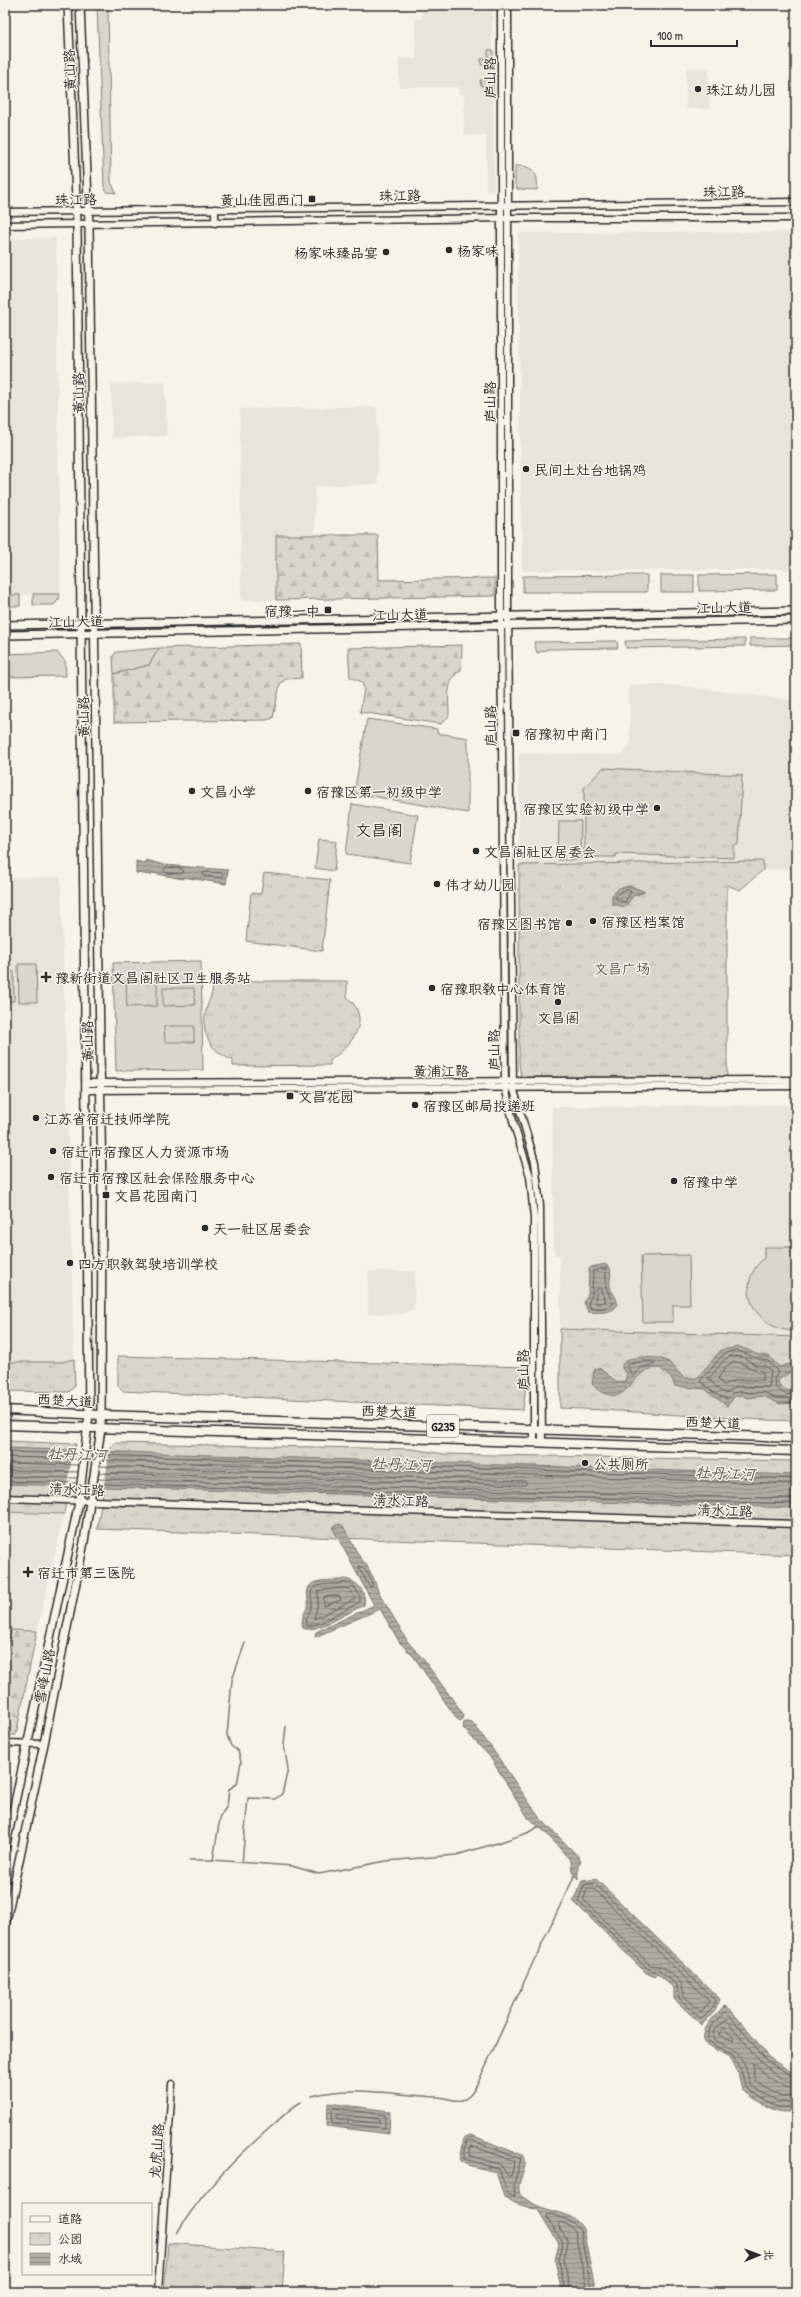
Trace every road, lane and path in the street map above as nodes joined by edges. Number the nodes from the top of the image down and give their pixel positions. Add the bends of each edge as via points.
1 (68, 5) edge
2 (80, 5) edge
3 (501, 5) edge
4 (508, 5) edge
5 (796, 202) edge
6 (501, 205) junction
7 (508, 205) junction
8 (442, 206) junction
9 (286, 208) junction
10 (215, 209) junction
11 (76, 211) junction
12 (88, 211) junction
13 (5, 212) edge
14 (509, 218) junction
15 (796, 218) edge
16 (501, 219) junction
17 (442, 220) junction
18 (286, 222) junction
19 (215, 223) junction
20 (5, 224) edge
21 (77, 224) junction
22 (89, 224) junction
23 (796, 611) edge
24 (505, 615) junction
25 (796, 620) edge
26 (81, 623) junction
27 (94, 623) junction
28 (5, 624) edge
29 (505, 625) junction
30 (94, 633) junction
31 (81, 634) junction
32 (5, 635) edge
33 (796, 1080) edge
34 (505, 1084) junction
35 (513, 1084) junction
36 (796, 1086) edge
37 (87, 1087) junction
38 (100, 1087) junction
39 (5, 1410) edge
40 (89, 1414) junction
41 (101, 1415) junction
42 (5, 1425) edge
43 (88, 1427) junction
44 (101, 1429) junction
45 (538, 1429) junction
46 (796, 1438) edge
47 (538, 1442) junction
48 (796, 1450) edge
49 (5, 1498) edge
50 (79, 1502) junction
51 (91, 1502) junction
52 (796, 1524) edge
53 (29, 1742) junction
54 (5, 1743) edge
55 (44, 1744) junction
56 (5, 1849) edge
57 (5, 1926) edge
58 (172, 2084) dead end
59 (158, 2292) edge

1 - 11 main road, 黄山路
2 - 12 main road, 黄山路
3 - 6 street, 庐山路
4 - 7 street, 庐山路
5 - 7 street, 珠江路
6 - 7 street, 珠江路
6 - 8 street, 珠江路
6 - 16 street, 庐山路
7 - 14 street, 庐山路
8 - 9 street, 珠江路
8 - 17 street
9 - 10 street, 珠江路
9 - 18 street
10 - 12 street, 珠江路
10 - 19 street
11 - 12 street, 珠江路
11 - 13 street, 珠江路
11 - 21 main road, 黄山路
12 - 22 main road, 黄山路
14 - 15 street, 珠江路
14 - 16 street, 珠江路
14 - 24 street, 庐山路
16 - 17 street, 珠江路
16 - 24 street, 庐山路
17 - 18 street, 珠江路
18 - 19 street, 珠江路
19 - 22 street, 珠江路
20 - 21 street, 珠江路
21 - 22 street, 珠江路
21 - 26 main road, 黄山路
22 - 27 main road, 黄山路
23 - 24 main road, 江山大道
24 - 27 main road, 江山大道
24 - 29 street, 庐山路
25 - 29 main road, 江山大道
26 - 27 main road, 江山大道
26 - 28 main road, 江山大道
26 - 31 main road, 黄山路
27 - 30 main road, 黄山路
29 - 30 main road, 江山大道
29 - 34 street, 庐山路
29 - 35 street, 庐山路
30 - 31 main road, 江山大道
30 - 38 main road, 黄山路
31 - 32 main road, 江山大道
31 - 37 main road, 黄山路
33 - 35 street, 黄浦江路
34 - 35 street, 黄浦江路
34 - 38 street, 黄浦江路
34 - 45 street, 庐山路 via 514,1125 530,1176 534,1218
35 - 36 street, 黄浦江路
35 - 45 street, 庐山路 via 535,1162 540,1206
37 - 38 street, 黄浦江路
37 - 40 main road, 黄山路
38 - 41 main road, 黄山路
39 - 40 highway, 西楚大道
40 - 41 highway, 西楚大道 / G235
40 - 43 main road, 雪峰山路
41 - 44 main road, 黄山路
41 - 45 highway, 西楚大道 / G235
42 - 43 highway, 西楚大道
43 - 44 highway, G235
43 - 50 main road, 雪峰山路
44 - 47 highway, 西楚大道 / G235
44 - 51 main road, 雪峰山路
45 - 46 highway, 西楚大道 / G235
45 - 47 street, 庐山路
47 - 48 highway, 西楚大道 / G235
49 - 50 street, 清水江路
50 - 51 street, 清水江路
50 - 53 main road, 雪峰山路
51 - 52 street, 清水江路
51 - 55 main road, 雪峰山路
53 - 54 street
53 - 55 street
53 - 56 main road, 雪峰山路
55 - 57 main road, 雪峰山路
58 - 59 street, 龙虎山路

